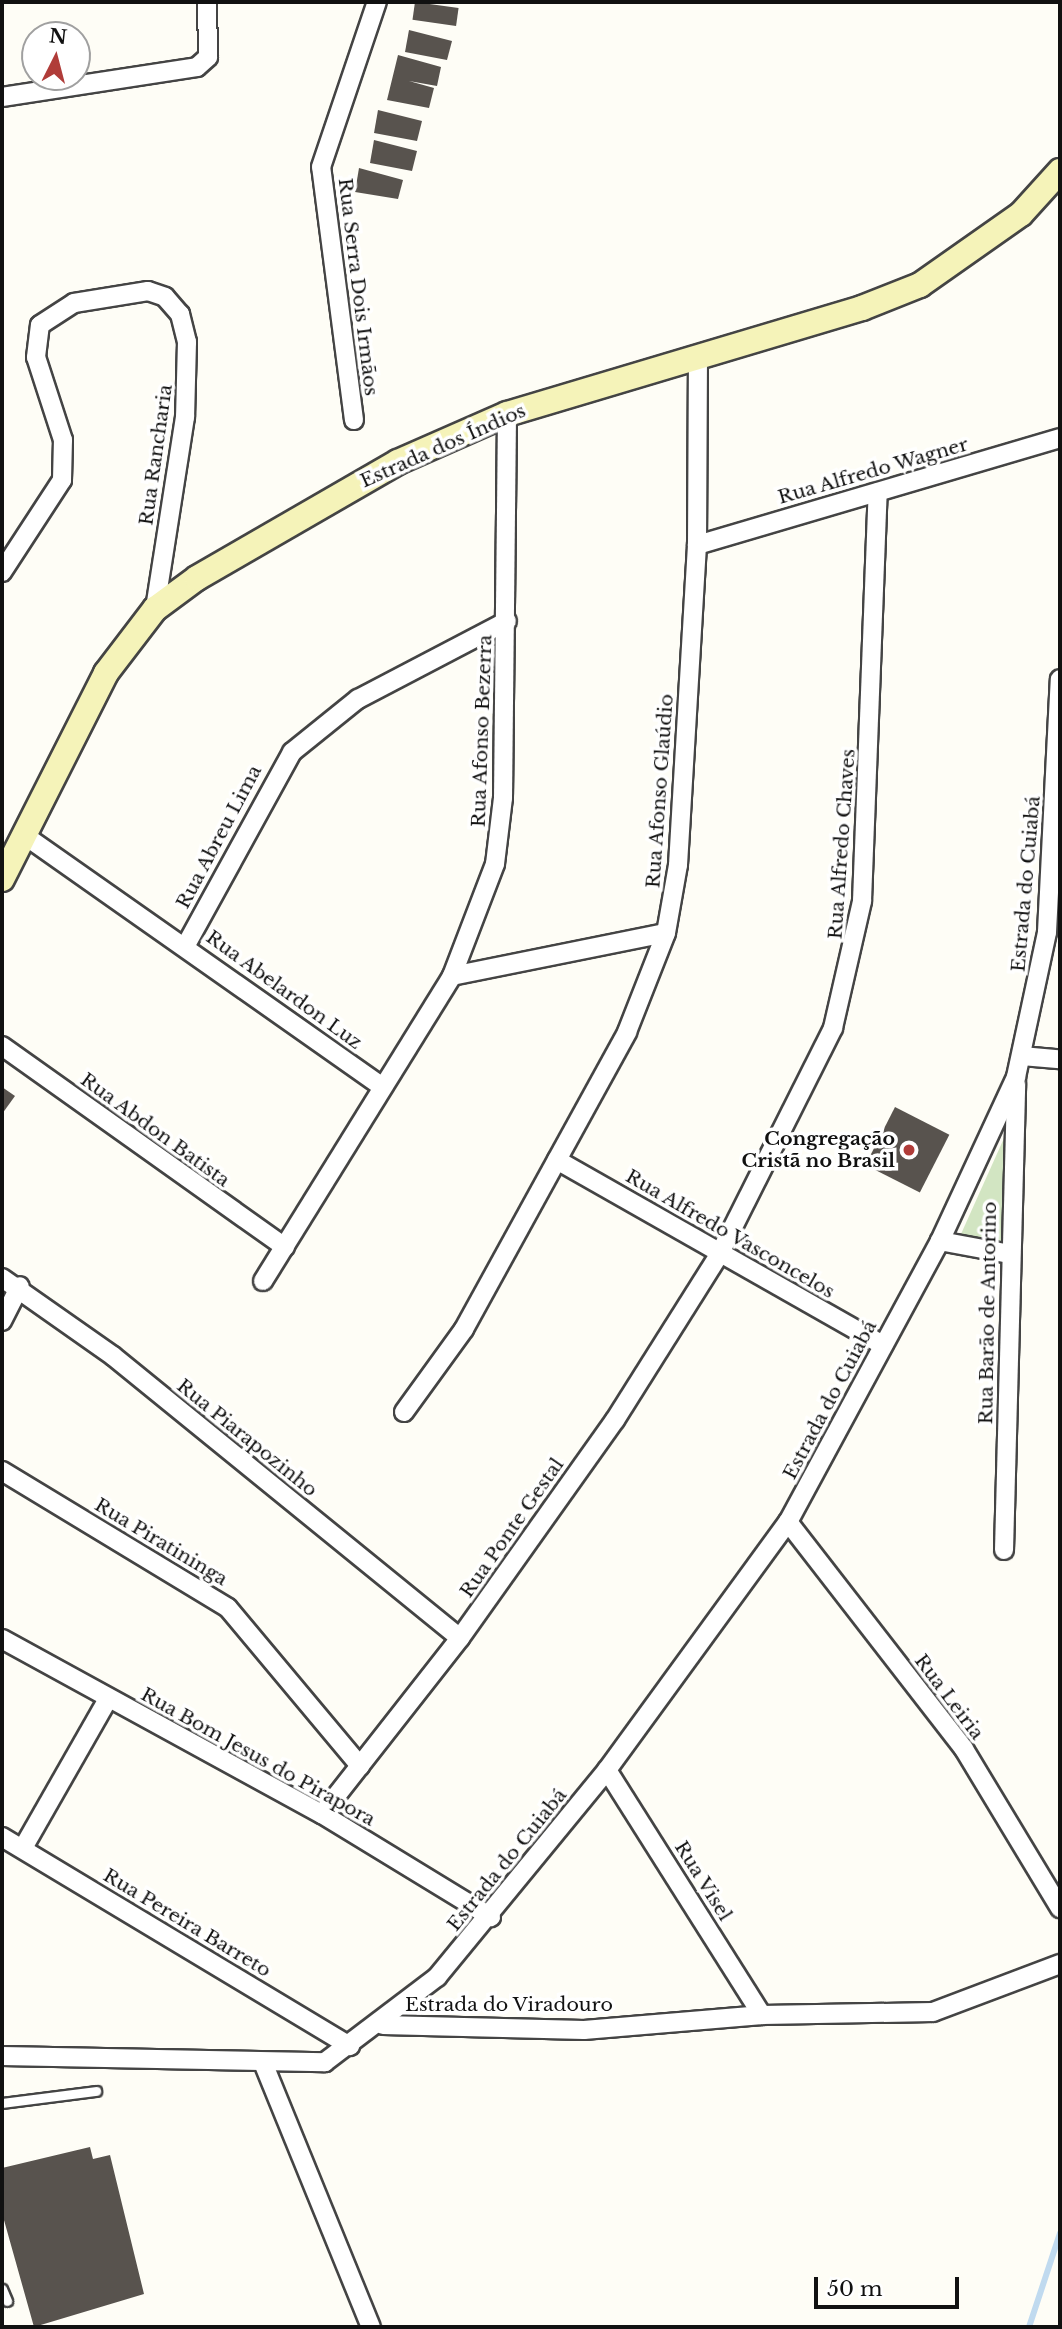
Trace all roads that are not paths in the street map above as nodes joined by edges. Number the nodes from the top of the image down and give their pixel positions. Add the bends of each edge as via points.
1 (207, 2) edge
2 (377, 2) edge
3 (2, 97) edge
4 (1060, 171) edge
5 (698, 356) junction
6 (507, 414) junction
7 (354, 420) dead end
8 (1060, 438) edge
9 (878, 492) junction
10 (697, 545) junction
11 (2, 572) edge
12 (155, 609) junction
13 (507, 621) junction
14 (1060, 679) edge
15 (24, 835) junction
16 (2, 879) edge
17 (666, 933) junction
18 (186, 945) junction
19 (452, 976) junction
20 (2, 1046) edge
21 (1022, 1056) junction
22 (1060, 1059) edge
23 (1016, 1077) junction
24 (380, 1085) junction
25 (557, 1160) junction
26 (940, 1241) junction
27 (285, 1247) junction
28 (720, 1253) junction
29 (1010, 1254) junction
30 (2, 1278) edge
31 (263, 1281) dead end
32 (20, 1286) junction
33 (2, 1321) edge
34 (883, 1345) junction
35 (404, 1412) dead end
36 (2, 1471) edge
37 (788, 1522) junction
38 (1004, 1550) dead end
39 (460, 1638) junction
40 (2, 1639) edge
41 (108, 1699) junction
42 (360, 1766) junction
43 (607, 1770) junction
44 (322, 1814) junction
45 (2, 1837) edge
46 (23, 1848) junction
47 (1060, 1908) edge
48 (491, 1917) junction
49 (1060, 1964) edge
50 (762, 2015) junction
51 (383, 2025) junction
52 (349, 2046) junction
53 (2, 2056) edge
54 (264, 2064) junction
55 (96, 2091) dead end
56 (2, 2102) edge
57 (2, 2289) edge
58 (7, 2301) dead end
59 (371, 2327) edge

1 - 3 street via 208,57 197,67
2 - 7 street, Rua Serra Dois Irmãos via 321,167
4 - 5 street, Estrada dos Índios via 1021,214 920,285 862,308
5 - 6 street, Estrada dos Índios
5 - 10 street, Rua Afonso Glaúdio
6 - 12 street, Estrada dos Índios via 314,507
6 - 13 street, Rua Afonso Bezerra
8 - 9 street, Rua Alfredo Wagner
9 - 10 street, Rua Alfredo Wagner
9 - 28 street, Rua Alfredo Chaves via 870,771 855,950 833,1028
10 - 17 street, Rua Afonso Glaúdio via 678,865
11 - 12 street, Rua Rancharia via 62,480 63,440 36,357 40,325 74,303 148,291 165,297 180,314 187,341 185,417
12 - 15 street, Estrada dos Índios via 78,719
13 - 18 street, Rua Abreu Lima via 358,699 292,752
13 - 19 street, Rua Afonso Bezerra via 500,831 486,895
14 - 21 street, Estrada do Cuiabá via 1047,932
15 - 16 street, Estrada dos Índios
15 - 18 street, Rua Abelardon Luz
17 - 19 street
17 - 25 street, Rua Afonso Glaúdio via 627,1032
18 - 24 street, Rua Abelardon Luz
19 - 24 street, Rua Afonso Bezerra
20 - 27 street, Rua Abdon Batista
21 - 22 street
21 - 23 street, Estrada do Cuiabá
23 - 26 street, Estrada do Cuiabá
23 - 29 street, Rua Barão de Antorino
24 - 27 street, Rua Afonso Bezerra
25 - 28 street, Rua Alfredo Vasconcelos
25 - 35 street, Rua Afonso Glaúdio via 464,1329
26 - 29 street
26 - 34 street, Estrada do Cuiabá
27 - 31 street, Rua Afonso Bezerra
28 - 34 street, Rua Alfredo Vasconcelos
28 - 39 street, Rua Ponte Gestal via 615,1420
29 - 38 street, Rua Barão de Antorino
30 - 32 street, Rua Piarapozinho
32 - 33 street
32 - 39 street, Rua Piarapozinho
34 - 37 street, Estrada do Cuiabá
36 - 42 street, Rua Piratininga via 228,1608
37 - 43 street, Estrada do Cuiabá
37 - 47 street, Rua Leiria via 964,1749
39 - 42 street, Rua Ponte Gestal
40 - 41 street, Rua Bom Jesus do Pirapora
41 - 44 street, Rua Bom Jesus do Pirapora
41 - 46 street
42 - 44 street, Rua Ponte Gestal
43 - 48 street, Estrada do Cuiabá
43 - 50 street, Rua Visel
44 - 48 street, Rua Bom Jesus do Pirapora
45 - 46 street, Rua Pereira Barreto
46 - 52 street, Rua Pereira Barreto
48 - 51 street, Estrada do Cuiabá
49 - 50 street, Estrada do Viradouro via 933,2012
50 - 51 street, Estrada do Viradouro via 584,2030
51 - 52 street, Estrada do Viradouro
52 - 54 street, Estrada do Viradouro via 326,2062
53 - 54 street, Estrada do Viradouro
54 - 59 street
55 - 56 lane
57 - 58 lane

